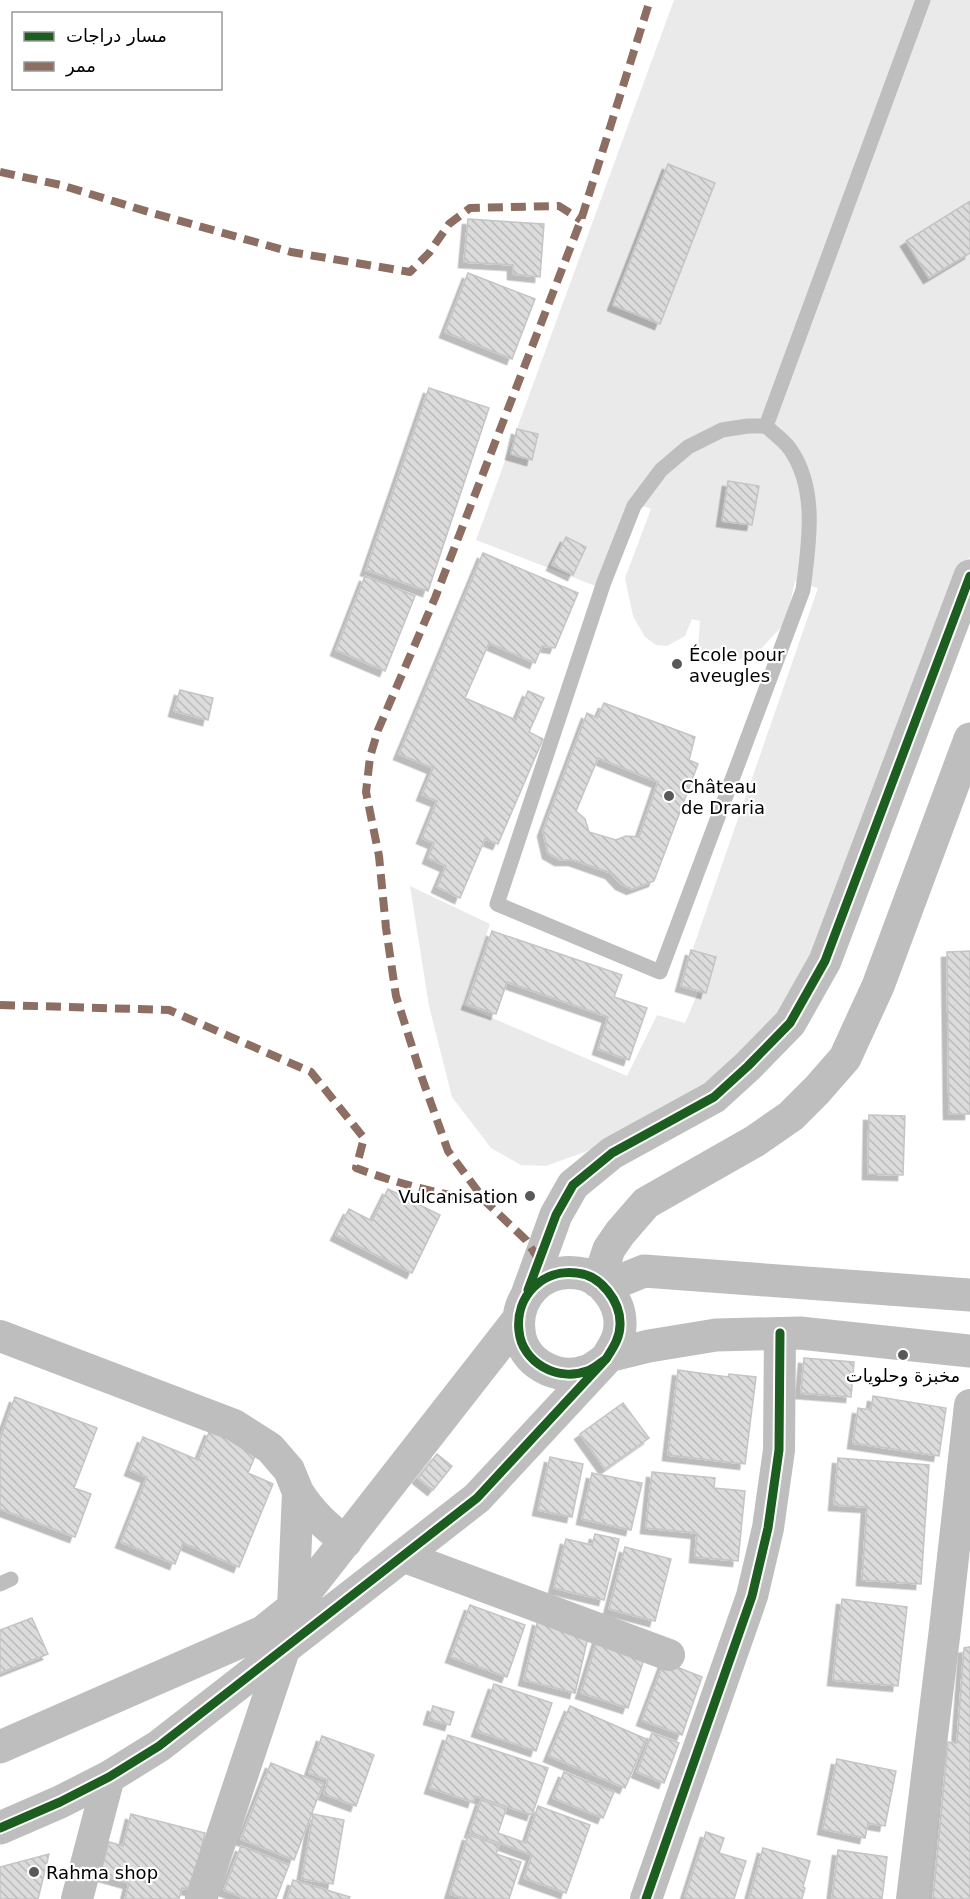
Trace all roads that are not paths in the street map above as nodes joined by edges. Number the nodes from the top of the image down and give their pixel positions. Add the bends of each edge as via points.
1 (923, 0) edge
2 (766, 426) junction
3 (970, 576) edge
4 (970, 739) edge
5 (602, 1285) junction
6 (970, 1295) edge
7 (523, 1306) junction
8 (780, 1333) junction
9 (0, 1336) edge
10 (970, 1351) edge
11 (607, 1358) junction
12 (970, 1405) edge
13 (298, 1492) junction
14 (346, 1542) junction
15 (402, 1557) junction
16 (293, 1608) junction
17 (958, 1631) edge
18 (285, 1647) junction
19 (669, 1655) dead end
20 (0, 1747) edge
21 (109, 1778) junction
22 (0, 1828) edge
23 (77, 1899) edge
24 (201, 1899) edge
25 (646, 1899) edge
26 (912, 1899) edge

1 - 2 lane
2 - 2 lane via 722,430 688,447 661,470 634,506 604,582 497,904 660,972 803,590 809,546 809,501 802,469 788,447
3 - 7 street via 825,961 790,1023 714,1097 612,1153 573,1185 556,1215
4 - 5 street via 878,986 845,1058 791,1116 646,1203 609,1249
5 - 6 street via 644,1271
5 - 7 street via 578,1273 554,1274 538,1282
5 - 11 street via 614,1299 620,1326
7 - 11 street via 520,1338 543,1368 572,1375 589,1371
7 - 14 street
8 - 10 street
8 - 11 street via 716,1335 649,1346
8 - 25 street via 779,1450 768,1528 752,1596
9 - 13 street via 234,1425 270,1448 289,1470
11 - 15 street via 477,1498
12 - 17 street
13 - 14 street via 324,1526
13 - 16 street
14 - 16 street
15 - 18 street
15 - 19 street
16 - 20 street via 263,1632
17 - 26 street
18 - 21 street via 159,1746
18 - 24 street
21 - 22 street
21 - 23 street

